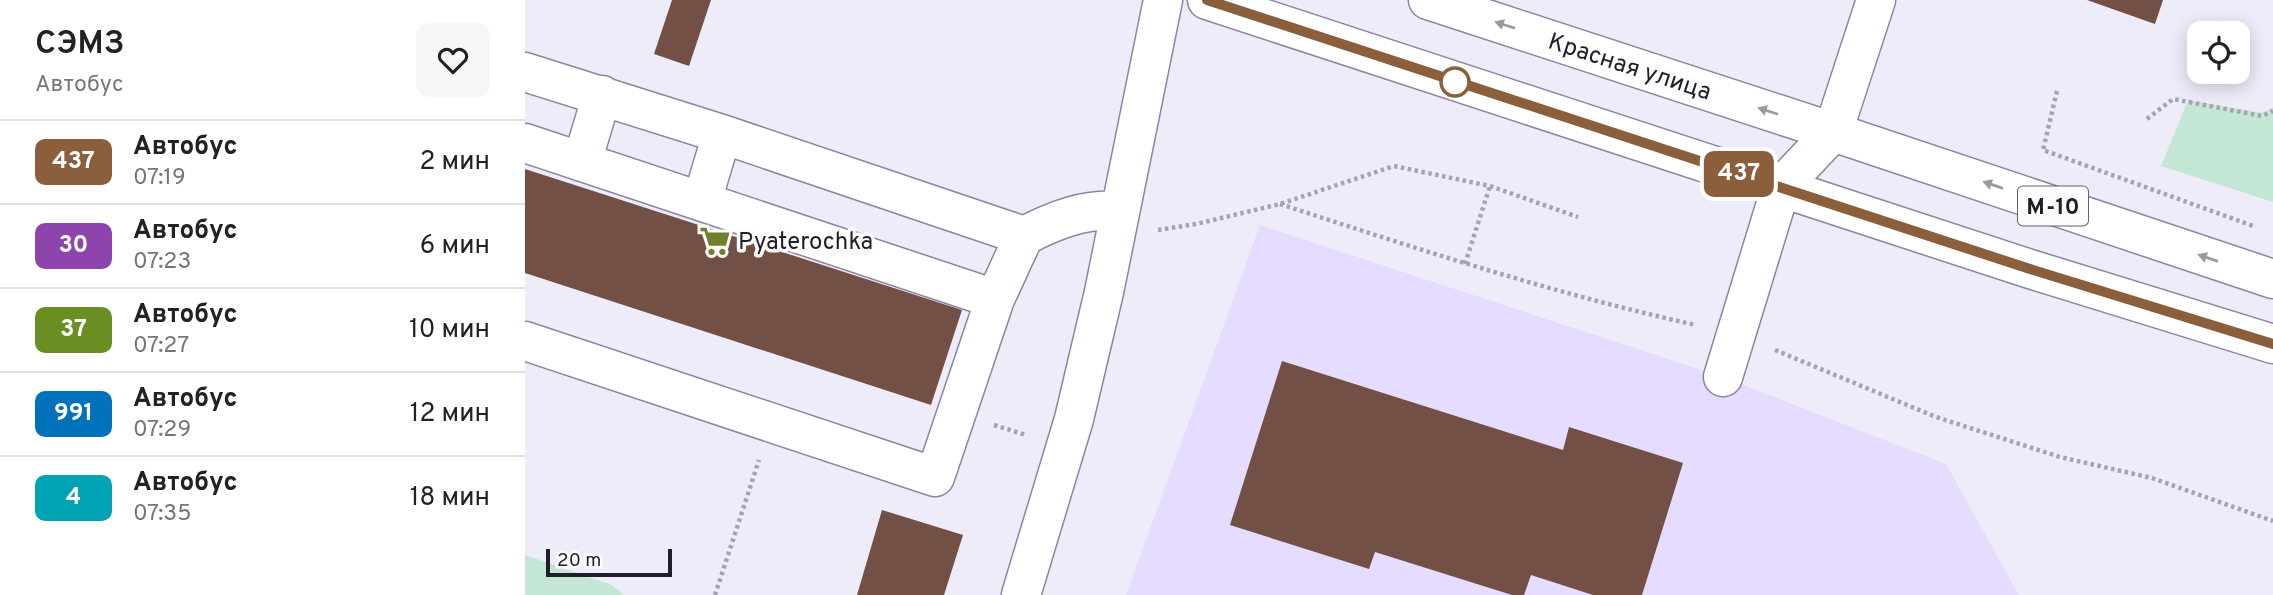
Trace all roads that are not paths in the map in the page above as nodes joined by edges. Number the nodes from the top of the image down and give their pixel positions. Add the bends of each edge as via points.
1 (1163, 0) edge
2 (1207, 0) edge
3 (1428, 0) edge
4 (1876, 0) edge
5 (525, 72) edge
6 (602, 95) junction
7 (1833, 132) junction
8 (722, 134) junction
9 (525, 143) edge
10 (582, 162) junction
11 (1781, 187) junction
12 (702, 201) junction
13 (1118, 224) junction
14 (1024, 236) junction
15 (2273, 279) edge
16 (995, 299) junction
17 (525, 341) edge
18 (2273, 344) edge
19 (1723, 377) dead end
20 (1021, 595) edge

1 - 13 main road
2 - 11 main road
7 -> 3 main road, Красная улица / М-10
4 - 7 main road
5 - 6 main road
6 - 8 main road
6 - 10 main road
7 - 11 main road
15 -> 7 main road, М-10
8 - 12 main road
8 - 14 main road
9 - 10 main road
10 - 12 main road
11 - 18 main road
11 - 19 main road
12 - 16 main road
13 - 14 main road via 1092,211 1048,223
13 - 20 main road via 1066,447
14 - 16 main road
16 - 17 main road via 935,477

